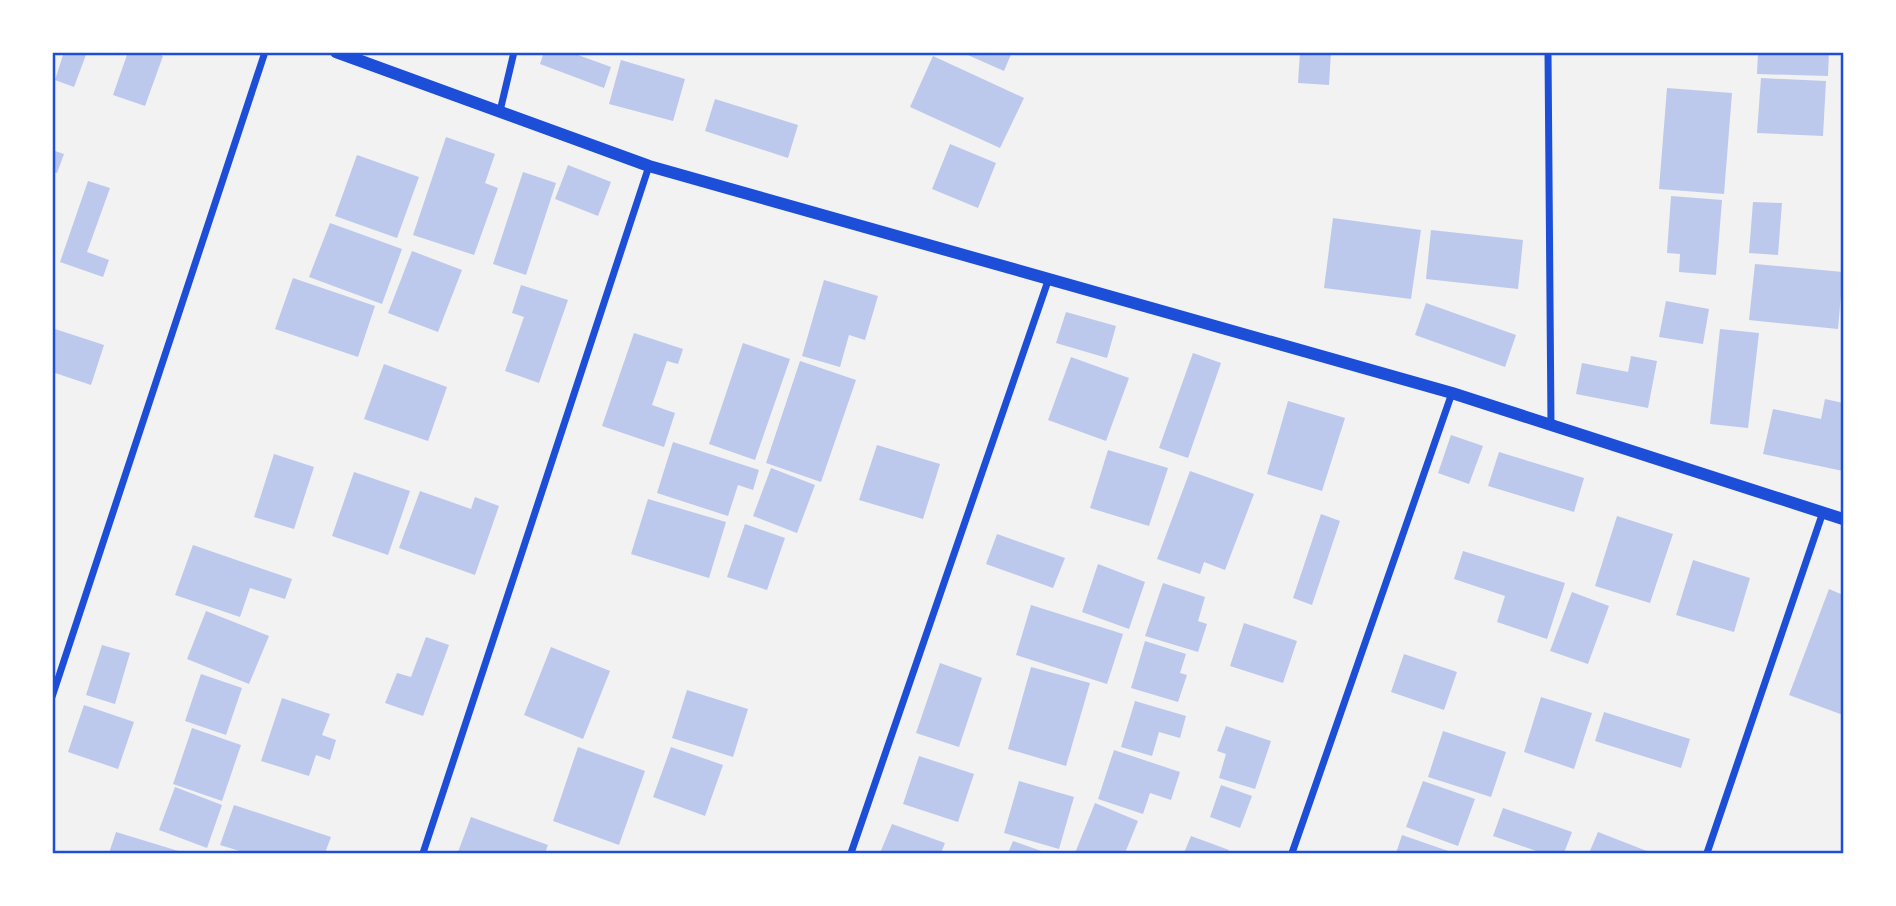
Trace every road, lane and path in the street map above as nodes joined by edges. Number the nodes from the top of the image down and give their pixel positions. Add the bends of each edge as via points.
1 (265, 52) edge
2 (336, 52) edge
3 (514, 52) edge
4 (1548, 52) edge
5 (500, 111) junction
6 (649, 166) junction
7 (1049, 277) junction
8 (1452, 393) junction
9 (1551, 425) junction
10 (1823, 512) junction
11 (1843, 519) edge
12 (52, 697) edge
13 (423, 853) edge
14 (851, 853) edge
15 (1292, 853) edge
16 (1707, 853) edge

1 - 12 street
2 - 5 street
3 - 5 street
4 - 9 street
5 - 6 street
6 - 7 street
6 - 13 street
7 - 8 street
7 - 14 street
8 - 9 street
8 - 15 street
9 - 10 street
10 - 11 street
10 - 16 street

